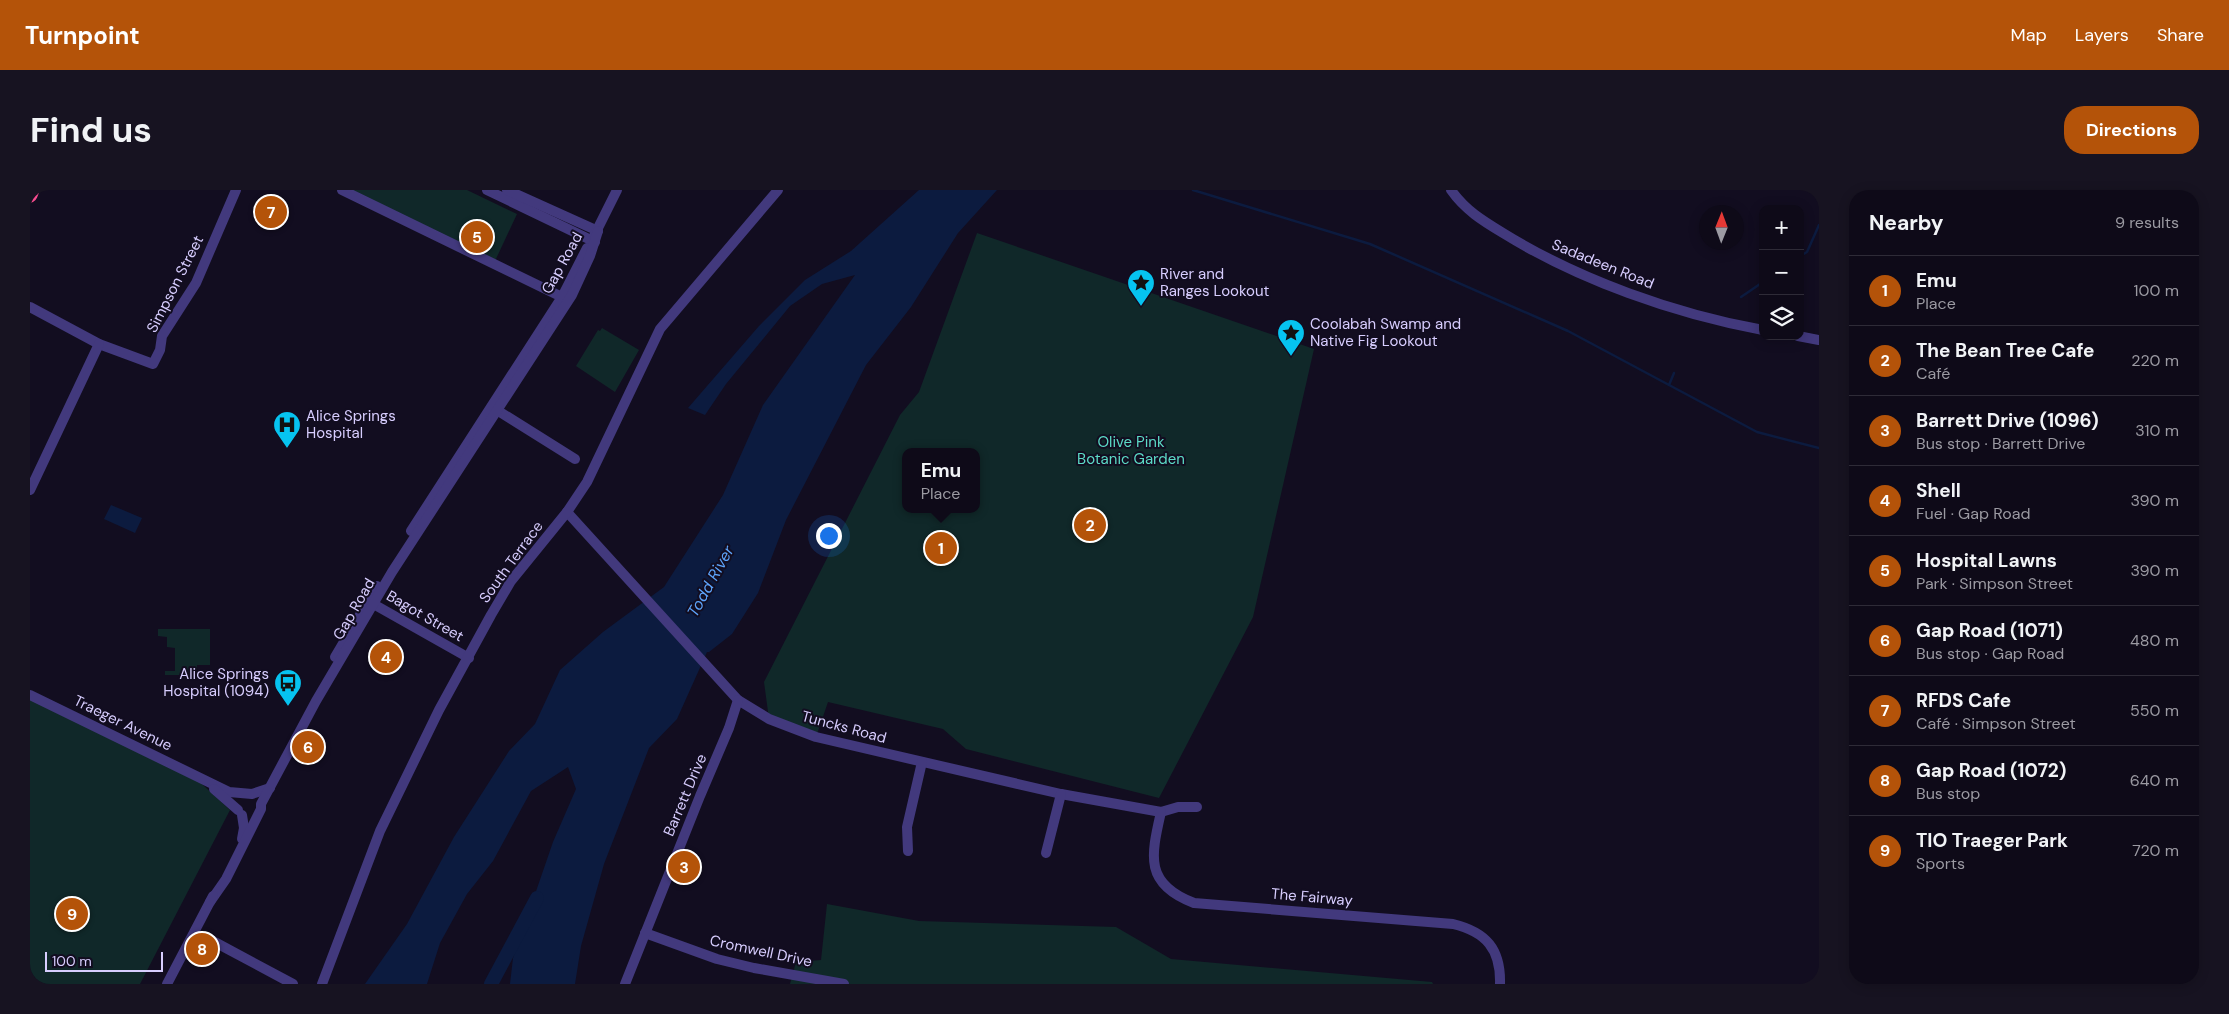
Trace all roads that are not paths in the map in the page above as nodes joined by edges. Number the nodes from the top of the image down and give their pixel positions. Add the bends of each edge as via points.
1 (32, 190) edge
2 (236, 190) edge
3 (342, 190) edge
4 (486, 190) edge
5 (507, 190) edge
6 (617, 190) edge
7 (778, 190) edge
8 (1451, 190) edge
9 (30, 195) edge
10 (595, 238) junction
11 (562, 297) junction
12 (30, 307) edge
13 (1759, 329) edge
14 (1804, 337) edge
15 (1819, 340) edge
16 (99, 344) junction
17 (494, 408) junction
18 (575, 459) dead end
19 (30, 490) edge
20 (567, 512) junction
21 (370, 602) junction
22 (469, 658) junction
23 (30, 695) edge
24 (738, 700) junction
25 (922, 762) junction
26 (202, 779) junction
27 (270, 788) junction
28 (249, 794) junction
29 (1061, 794) junction
30 (261, 804) junction
31 (1197, 807) dead end
32 (1161, 812) junction
33 (240, 813) junction
34 (254, 820) junction
35 (242, 840) junction
36 (908, 851) dead end
37 (1046, 853) dead end
38 (210, 902) junction
39 (645, 934) junction
40 (209, 939) dead end
41 (167, 984) edge
42 (293, 984) edge
43 (322, 984) edge
44 (625, 984) edge
45 (844, 984) edge
46 (1500, 984) edge

1 - 9 highway
2 - 16 street, Simpson Street via 196,283 162,336 153,364
3 - 11 street
4 - 10 street
5 - 10 street
6 - 10 street
7 - 20 street, South Terrace via 660,328 600,459
8 - 13 street, Sadadeen Road via 1466,209 1529,249 1562,264 1645,298
10 - 11 street, Gap Road
10 - 17 street, Gap Road via 572,295
11 - 17 street, Gap Road
12 - 16 street
14 - 15 street
16 - 19 street
17 - 18 street
17 - 21 street, Gap Road
20 - 22 street, South Terrace via 511,581
20 - 24 street, Tuncks Road
21 - 22 street, Bagot Street
21 - 27 street, Gap Road via 331,666
22 - 43 street, South Terrace via 439,710 380,831
23 - 26 street, Traeger Avenue
24 - 25 street, Tuncks Road via 795,730
24 - 39 street, Barrett Drive
25 - 29 street, Tuncks Road
25 - 36 street via 907,827
26 - 28 street, Traeger Avenue via 228,792
26 - 33 street, Traeger Avenue
27 - 28 street
27 - 30 street, Gap Road
28 - 30 street via 258,798
28 - 33 street via 239,800
29 - 32 street, Tuncks Road
29 - 37 street
30 - 34 street, Gap Road
31 - 32 street, Tuncks Road via 1178,807
32 - 46 street, The Fairway via 1152,849 1153,859 1162,882 1180,897 1194,903 1453,924 1468,928 1491,945 1497,958
33 - 34 street
33 - 35 street via 244,828
34 - 35 street, Gap Road
34 - 38 street, Gap Road via 226,879
35 - 38 street, Gap Road
38 - 41 street, Gap Road
39 - 44 street, Barrett Drive
39 - 45 street, Cromwell Drive via 717,959
40 - 42 street

